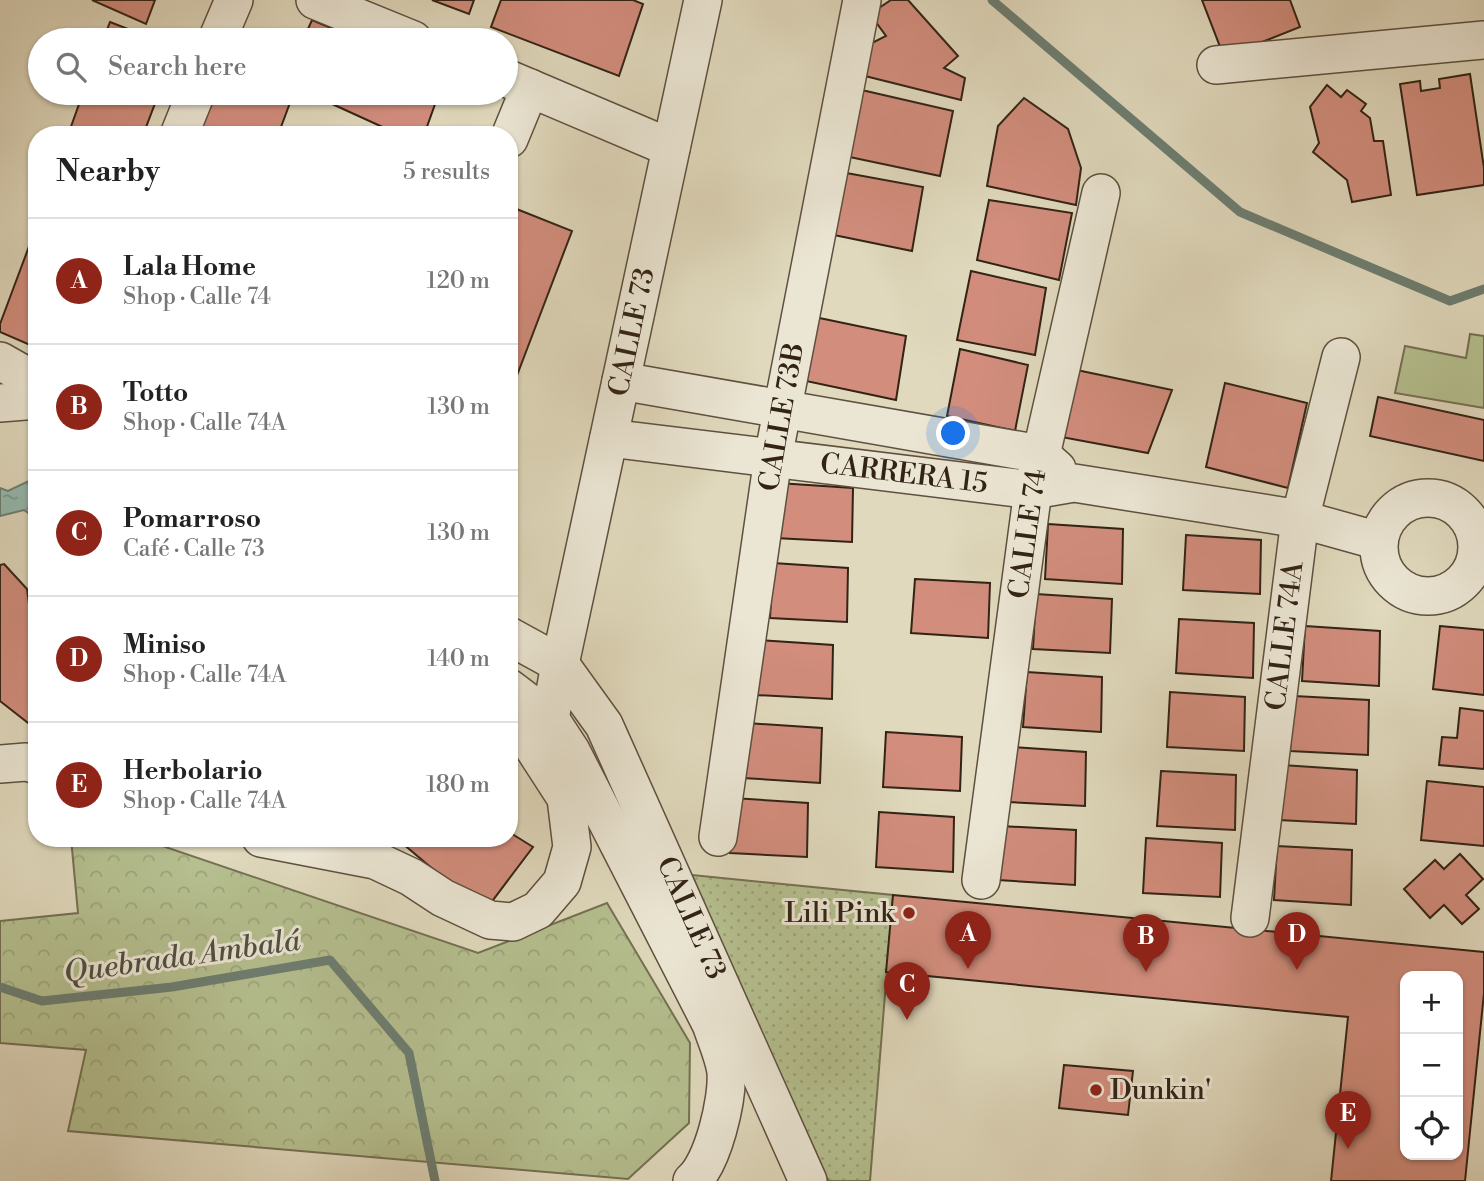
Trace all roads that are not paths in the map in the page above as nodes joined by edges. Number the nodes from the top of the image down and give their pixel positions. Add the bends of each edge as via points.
1 (234, 0) edge
2 (315, 0) edge
3 (703, 0) edge
4 (862, 0) edge
5 (223, 28) edge
6 (384, 28) edge
7 (1484, 40) edge
8 (1216, 65) dead end
9 (518, 83) edge
10 (191, 105) edge
11 (514, 105) edge
12 (183, 126) edge
13 (511, 126) edge
14 (671, 148) junction
15 (1101, 193) dead end
16 (1341, 357) dead end
17 (0, 361) edge
18 (28, 377) edge
19 (621, 381) junction
20 (28, 401) edge
21 (0, 403) edge
22 (782, 409) junction
23 (609, 438) junction
24 (1040, 454) junction
25 (773, 458) junction
26 (1074, 483) junction
27 (1032, 490) junction
28 (1300, 519) junction
29 (1379, 541) junction
30 (1475, 582) edge
31 (518, 641) edge
32 (560, 664) junction
33 (518, 695) edge
34 (550, 719) junction
35 (518, 728) edge
36 (28, 763) edge
37 (0, 764) edge
38 (718, 836) dead end
39 (308, 847) edge
40 (981, 880) dead end
41 (1250, 918) dead end
42 (692, 1181) edge
43 (808, 1181) edge

1 - 5 street
2 - 6 street
3 - 14 street, CALLE 73
4 - 22 street, CALLE 73B
7 - 8 street
9 - 14 street
10 - 12 street
11 - 13 street
14 - 19 street, CALLE 73
15 - 24 street, CALLE 74
16 - 28 street, CALLE 74A
17 - 18 street
19 - 22 street, CARRERA 15
19 - 23 street, CALLE 73
20 - 21 street
22 - 24 street, CARRERA 15
22 - 25 street, CALLE 73B
23 - 25 street, CARRERA 15
23 - 32 street, CALLE 73
24 - 26 street
24 - 27 street, CALLE 74
25 - 27 street, CARRERA 15
25 - 38 street, CALLE 73B
26 - 27 street, CARRERA 15
26 - 28 street, CARRERA 15
27 - 40 street, CALLE 74
28 - 29 street, CARRERA 15
28 - 41 street, CALLE 74A
29 - 30 street via 1385,570 1408,592 1438,595
29 - 30 street via 1384,525 1408,502 1424,497 1441,499 1469,517 1476,533
31 - 32 street
32 - 34 street, CALLE 73
32 - 43 street, CALLE 73 via 604,725
33 - 34 street
34 - 42 street, CALLE 73 via 711,1024 726,1071 721,1120 700,1174
35 - 39 street via 566,798 572,848 562,882 537,910 513,922 489,920 375,860
36 - 37 street

